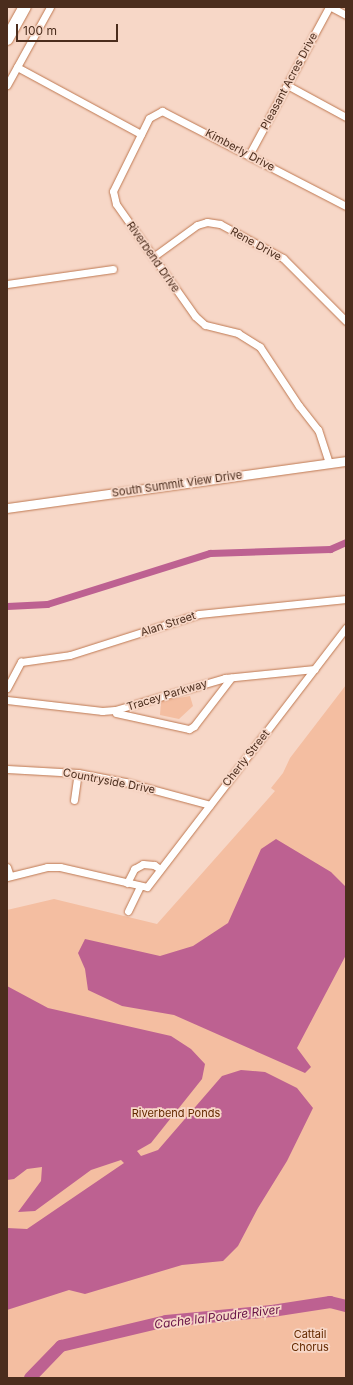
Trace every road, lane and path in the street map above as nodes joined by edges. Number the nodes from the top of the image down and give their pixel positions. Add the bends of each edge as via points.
1 (25, 7) edge
2 (50, 7) edge
3 (330, 7) edge
4 (346, 15) edge
5 (7, 39) edge
6 (17, 67) junction
7 (7, 85) edge
8 (287, 85) junction
9 (346, 117) edge
10 (141, 134) junction
11 (249, 155) junction
12 (346, 206) edge
13 (153, 257) junction
14 (113, 269) dead end
15 (7, 284) edge
16 (346, 321) edge
17 (346, 460) edge
18 (329, 463) junction
19 (7, 508) edge
20 (346, 599) edge
21 (346, 628) edge
22 (314, 669) junction
23 (231, 678) junction
24 (7, 688) edge
25 (7, 700) edge
26 (102, 711) junction
27 (7, 769) edge
28 (78, 773) junction
29 (74, 800) dead end
30 (210, 805) junction
31 (7, 867) edge
32 (160, 869) junction
33 (9, 877) edge
34 (127, 883) junction
35 (144, 886) junction
36 (128, 911) dead end

1 - 5 highway
2 - 6 street
3 - 4 street
3 - 8 street, Pleasant Acres Drive
6 - 7 street
6 - 10 street
8 - 9 street
8 - 11 street, Pleasant Acres Drive
10 - 11 street, Kimberly Drive via 153,114 167,112
10 - 13 street, Riverbend Drive via 115,185 114,198
11 - 12 street, Kimberly Drive
13 - 16 street, Rene Drive via 197,225 207,222 220,224 284,258
13 - 18 street, Riverbend Drive via 201,322 213,328 238,333 260,347 318,430
14 - 15 street
17 - 18 street, South Summit View Drive
18 - 19 street, South Summit View Drive
20 - 24 street, Alan Street via 199,614 70,655 21,662
21 - 22 street, Cherly Street
22 - 23 street, Tracey Parkway
22 - 30 street, Cherly Street
23 - 26 street, Tracey Parkway via 209,682 128,708
23 - 26 street, Tracey Parkway via 189,729
25 - 26 street, Tracey Parkway
27 - 28 street, Countryside Drive
28 - 29 street
28 - 30 street, Countryside Drive via 125,782
30 - 32 street, Cherly Street
31 - 33 street
32 - 34 street via 148,863 138,866 131,873
32 - 35 street, Cherly Street
33 - 34 street via 47,867 60,867
34 - 35 street
35 - 36 street, Cherly Street

